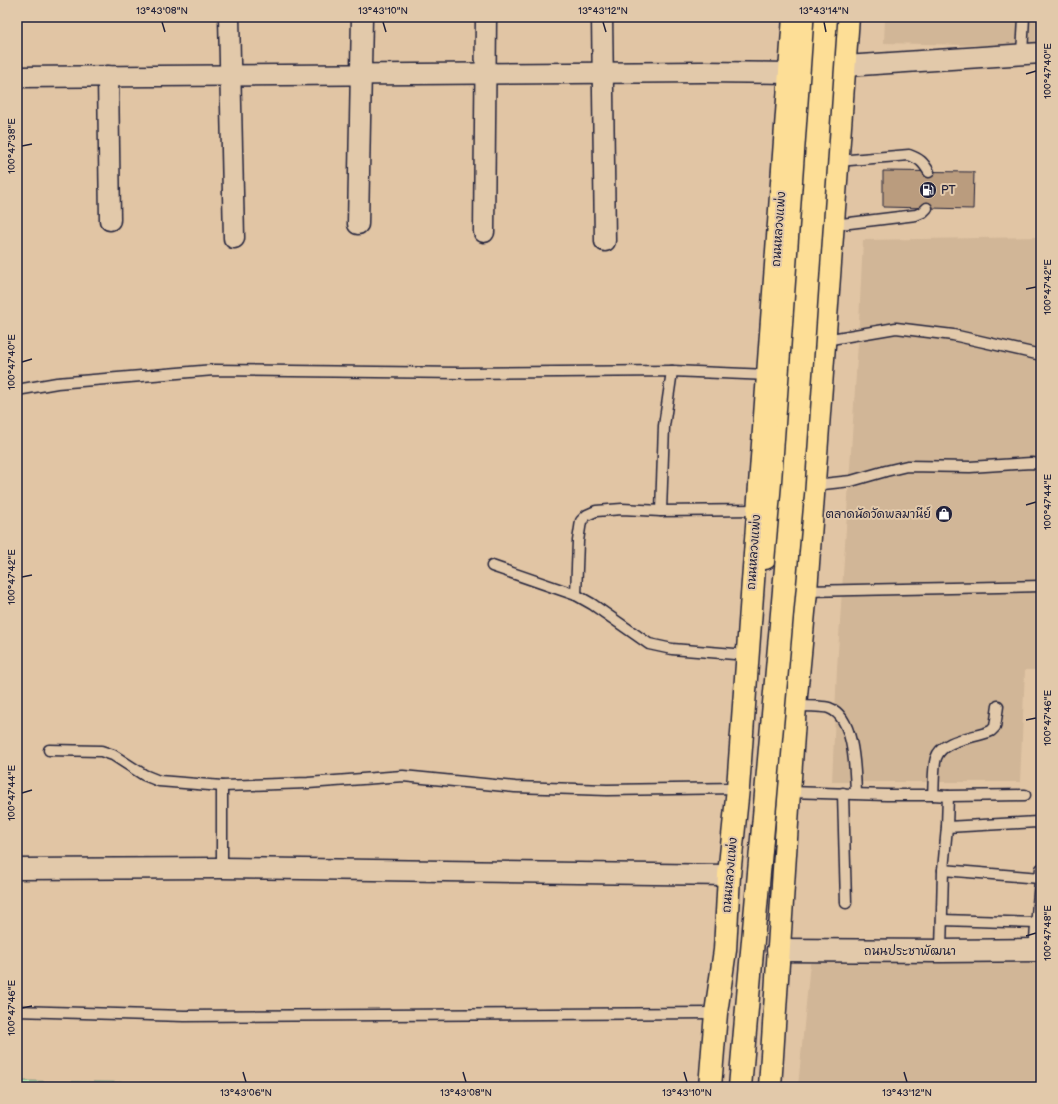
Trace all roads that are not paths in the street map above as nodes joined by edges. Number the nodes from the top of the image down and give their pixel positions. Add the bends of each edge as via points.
1 (230, 17) edge
2 (362, 17) edge
3 (486, 17) edge
4 (602, 17) edge
5 (794, 17) edge
6 (813, 17) edge
7 (826, 17) edge
8 (848, 17) edge
9 (1024, 17) edge
10 (1032, 53) edge
11 (845, 66) junction
12 (603, 73) junction
13 (790, 73) junction
14 (362, 74) junction
15 (486, 74) junction
16 (108, 76) junction
17 (231, 76) junction
18 (17, 77) edge
19 (838, 161) junction
20 (929, 172) dead end
21 (927, 208) dead end
22 (110, 220) dead end
23 (358, 224) dead end
24 (833, 225) junction
25 (484, 232) dead end
26 (234, 238) dead end
27 (605, 241) dead end
28 (825, 340) junction
29 (1041, 355) edge
30 (672, 372) junction
31 (769, 375) junction
32 (17, 390) edge
33 (1041, 464) edge
34 (814, 484) junction
35 (758, 510) junction
36 (661, 511) junction
37 (492, 566) dead end
38 (1041, 586) edge
39 (806, 591) junction
40 (576, 595) junction
41 (750, 623) junction
42 (747, 655) junction
43 (795, 706) junction
44 (998, 706) dead end
45 (49, 750) dead end
46 (222, 786) junction
47 (738, 788) junction
48 (789, 792) junction
49 (843, 793) junction
50 (856, 793) junction
51 (933, 795) junction
52 (1025, 795) dead end
53 (948, 796) junction
54 (1041, 826) edge
55 (947, 827) junction
56 (222, 868) junction
57 (17, 869) edge
58 (943, 870) junction
59 (1040, 874) edge
60 (729, 875) junction
61 (846, 903) dead end
62 (942, 920) junction
63 (1036, 923) junction
64 (725, 950) junction
65 (778, 950) junction
66 (1038, 950) edge
67 (941, 951) junction
68 (17, 1011) edge
69 (716, 1013) junction
70 (710, 1087) edge
71 (740, 1087) edge
72 (770, 1087) edge

1 - 17 street
2 - 14 street
3 - 15 street
4 - 12 street
5 - 13 main road, ถนนหลวงแพ่ง
6 - 41 main road via 781,468 775,514
7 - 71 main road, bridge via 793,489
8 - 11 main road
9 - 10 lane
10 - 11 street
11 - 19 main road
12 - 13 street
12 - 15 street
12 - 27 street
13 - 31 main road, ถนนหลวงแพ่ง
14 - 15 street
14 - 17 street
14 - 23 street
15 - 25 street
16 - 17 street
16 - 18 street
16 - 22 street
17 - 26 street
19 - 20 lane via 909,155 924,163
19 - 24 main road
21 - 24 lane via 916,215
24 - 28 main road
28 - 29 lane via 896,328 953,334
28 - 34 main road
30 - 31 lane
30 - 32 lane via 214,370 57,383
30 - 36 lane via 664,426
31 - 35 main road, ถนนหลวงแพ่ง
33 - 34 lane via 907,466 851,481
34 - 39 main road
35 - 36 lane
35 - 41 main road, ถนนหลวงแพ่ง
36 - 40 lane via 622,509 587,515 581,521 578,541
37 - 40 lane
38 - 39 lane
39 - 43 main road
40 - 42 lane via 648,644 672,649
41 - 42 main road, ถนนหลวงแพ่ง
42 - 47 main road, ถนนหลวงแพ่ง
43 - 48 main road
43 - 50 lane via 829,708 840,716 848,730 854,752
44 - 51 lane via 995,727 991,731 948,744 939,751
45 - 46 lane via 101,751 159,781
46 - 47 lane via 403,776 515,787 608,790
46 - 56 lane
47 - 60 main road, ถนนหลวงแพ่ง
48 - 49 lane
48 - 65 main road
49 - 50 lane
49 - 61 lane
50 - 51 lane
51 - 53 lane
52 - 53 lane
53 - 55 lane
54 - 55 lane via 1037,822
55 - 58 lane
56 - 57 street
56 - 60 street
58 - 59 lane
58 - 62 lane
59 - 63 lane
60 - 64 main road, ถนนหลวงแพ่ง
62 - 63 lane
62 - 67 lane
63 - 66 lane
64 - 65 main road
64 - 69 main road, ถนนหลวงแพ่ง
65 - 67 street, ถนนประชาพัฒนา
65 - 72 main road
66 - 67 street, ถนนประชาพัฒนา
68 - 69 lane via 184,1016
69 - 70 main road, ถนนหลวงแพ่ง

